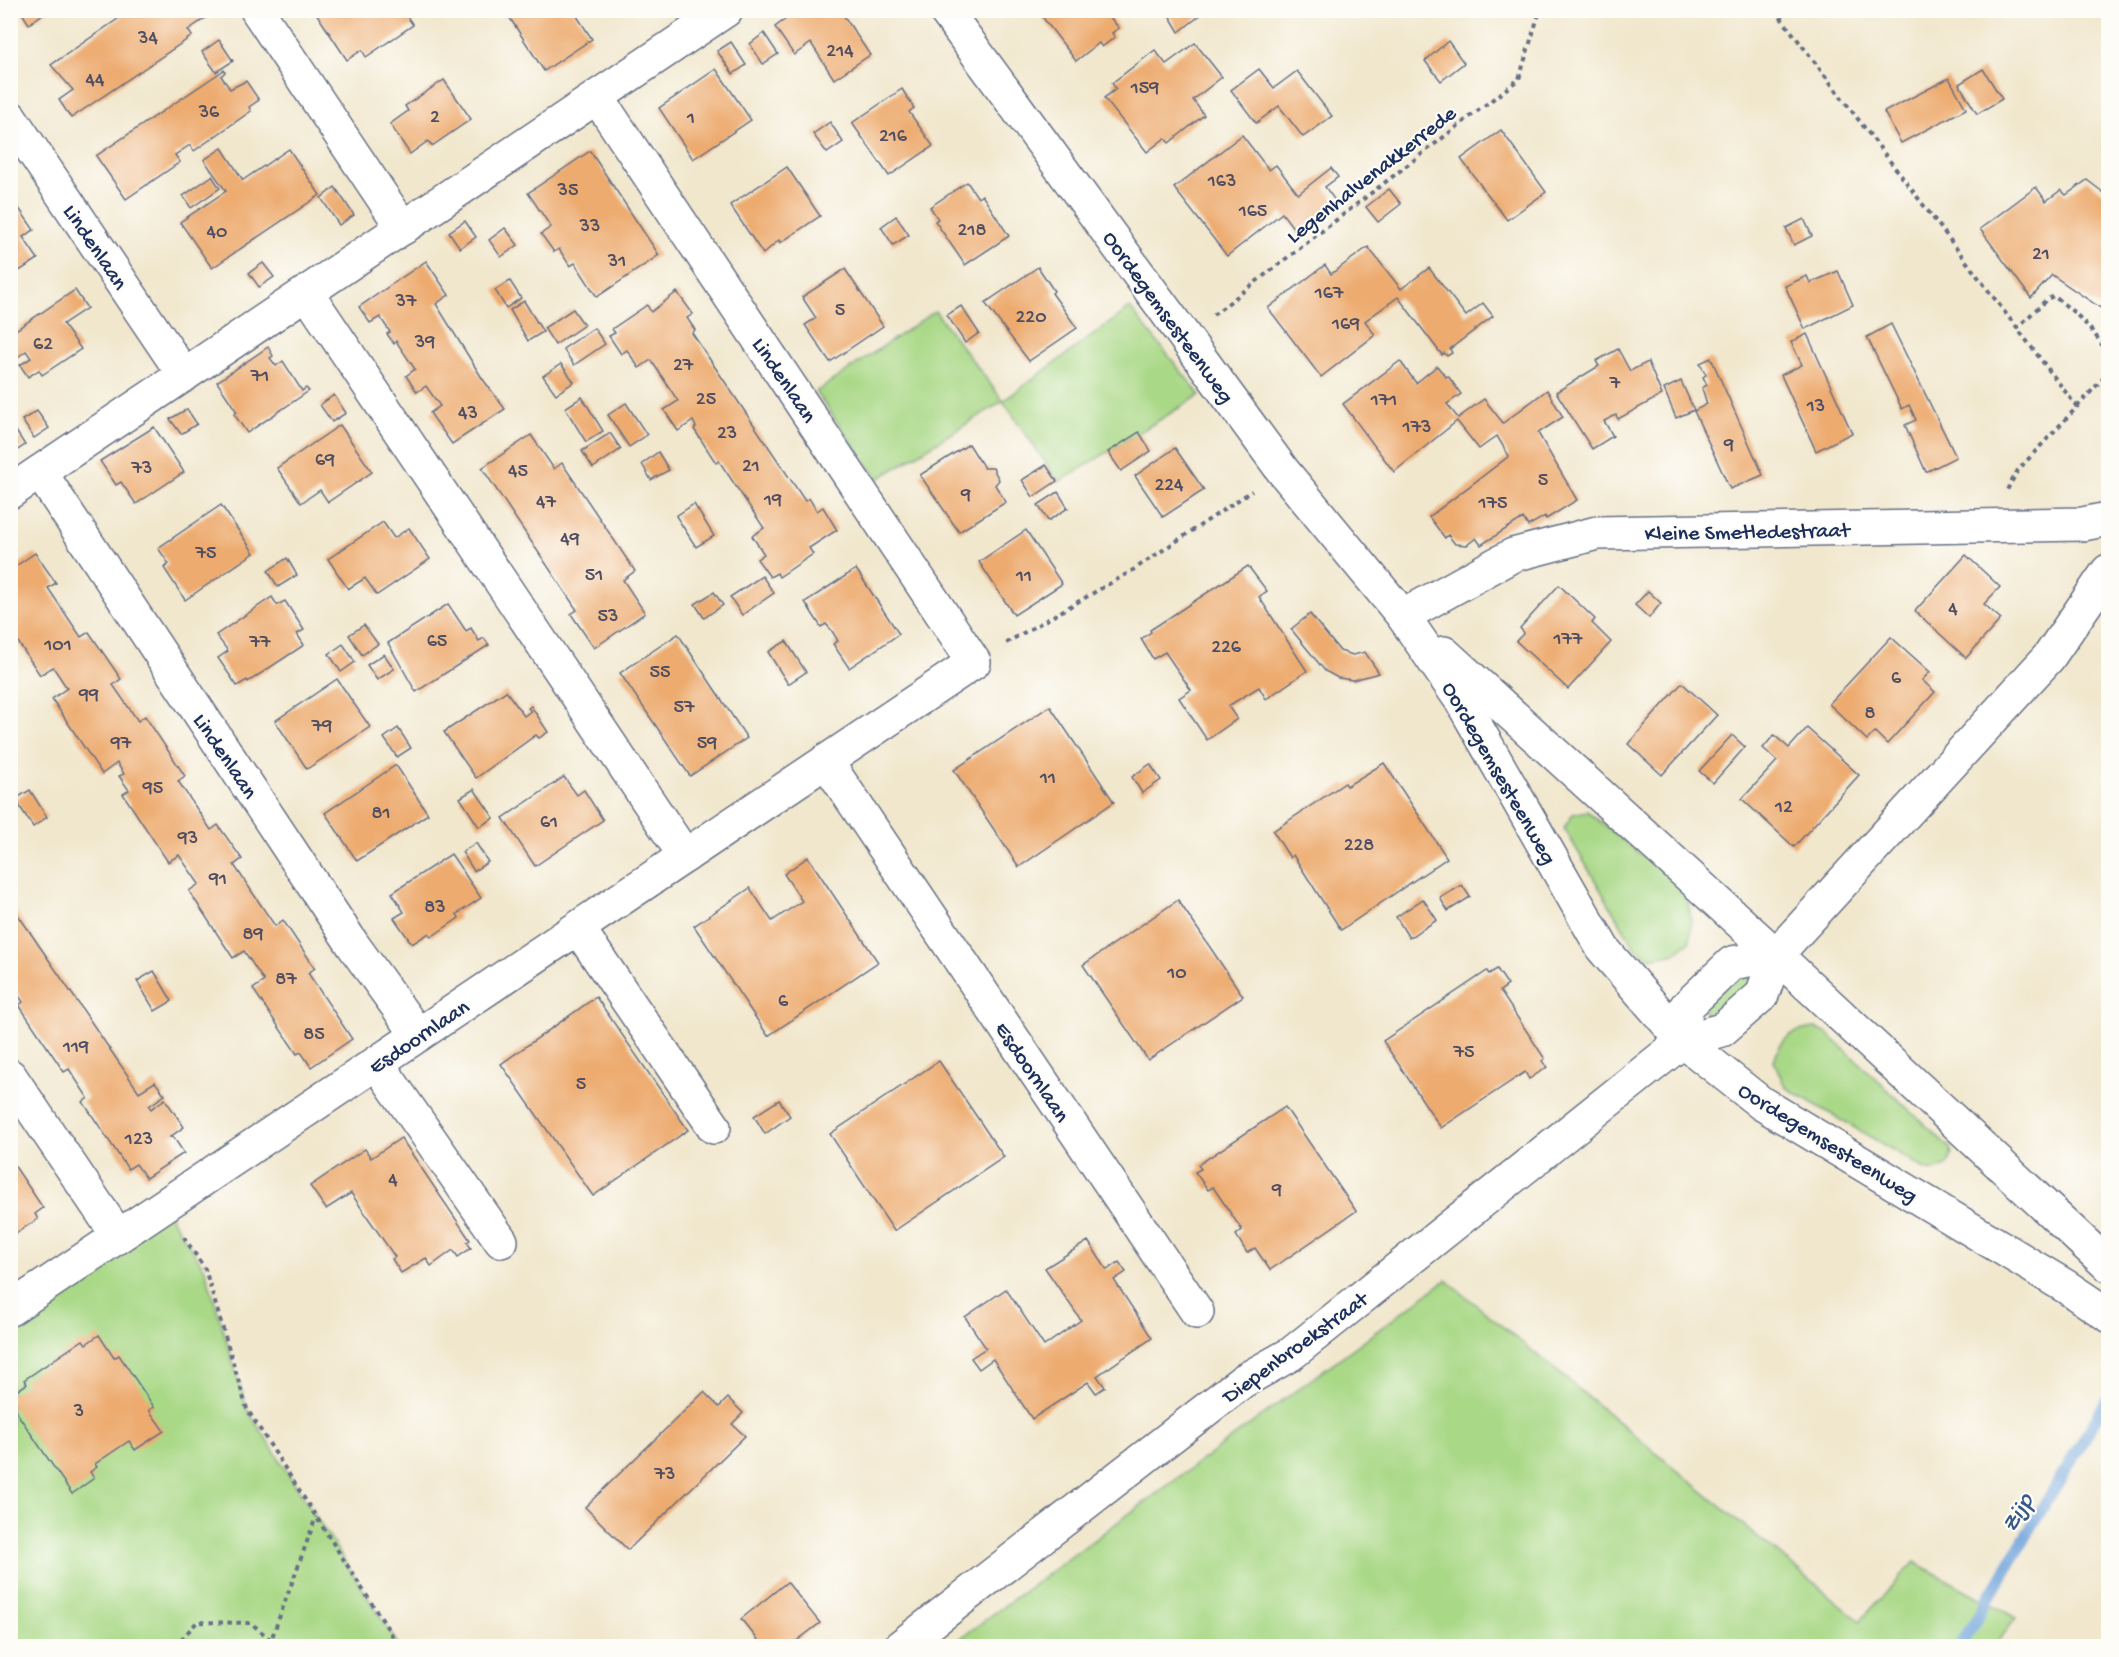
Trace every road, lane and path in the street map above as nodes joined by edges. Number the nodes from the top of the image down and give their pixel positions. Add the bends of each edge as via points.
1 (257, 10) edge
2 (726, 10) edge
3 (945, 10) edge
4 (1540, 10) edge
5 (1775, 10) edge
6 (597, 97) junction
7 (10, 117) edge
8 (403, 228) junction
9 (307, 292) junction
10 (2016, 329) junction
11 (1183, 333) junction
12 (2109, 355) edge
13 (2109, 373) edge
14 (184, 375) junction
15 (2077, 407) junction
16 (1283, 471) junction
17 (40, 472) junction
18 (10, 492) edge
19 (2109, 519) edge
20 (1994, 525) junction
21 (2109, 571) edge
22 (1403, 616) junction
23 (974, 662) junction
24 (826, 762) junction
25 (686, 855) junction
26 (578, 928) junction
27 (1776, 955) junction
28 (418, 1035) junction
29 (1683, 1041) junction
30 (377, 1063) junction
31 (10, 1076) edge
32 (714, 1127) dead end
33 (163, 1206) junction
34 (118, 1236) junction
35 (501, 1241) dead end
36 (2109, 1265) edge
37 (10, 1309) edge
38 (1197, 1312) dead end
39 (2109, 1315) edge
40 (316, 1517) junction
41 (272, 1640) junction
42 (175, 1647) edge
43 (256, 1647) edge
44 (303, 1647) edge
45 (399, 1647) edge
46 (901, 1647) edge

1 - 8 street
2 - 6 street
3 - 11 street, Oordegemsesteenweg
4 - 11 path, Legenhalvenakkerrede via 1518,80 1209,318
5 - 10 path
6 - 8 street
6 - 23 street, Lindenlaan
7 - 14 street, Lindenlaan
8 - 9 street
9 - 14 street
9 - 25 street
10 - 12 path via 2053,296 2068,306
10 - 15 path
11 - 16 street, Oordegemsesteenweg
13 - 15 path
14 - 17 street
15 - 20 path via 2018,470
16 - 22 street, Oordegemsesteenweg
16 - 23 path via 1130,572
17 - 18 street
17 - 28 street, Lindenlaan via 353,945
19 - 20 street, Kleine Smetledestraat via 2083,524
20 - 22 street, Kleine Smetledestraat via 1598,533 1513,555
21 - 27 street via 2049,657
22 - 27 street, Oordegemsesteenweg
22 - 29 street, Oordegemsesteenweg via 1461,700 1603,950
23 - 24 street, Esdoornlaan
24 - 25 street, Esdoornlaan
24 - 38 street, Esdoornlaan
25 - 26 street, Esdoornlaan
26 - 28 street, Esdoornlaan
26 - 32 street
27 - 29 street, Diepenbroekstraat via 1762,995 1722,1030
27 - 29 street via 1732,963 1686,1007
27 - 36 street, Oordegemsesteenweg
28 - 30 street, Esdoornlaan
29 - 39 street, Oordegemsesteenweg via 1761,1103
29 - 46 street, Diepenbroekstraat via 1291,1354 1243,1381
30 - 33 street, Esdoornlaan
30 - 35 street
31 - 34 street
33 - 34 street, Esdoornlaan
33 - 40 path via 205,1269 247,1409
34 - 37 street, Esdoornlaan
40 - 41 path
40 - 45 path
41 - 42 path via 251,1623 197,1622
41 - 43 path
41 - 44 path

